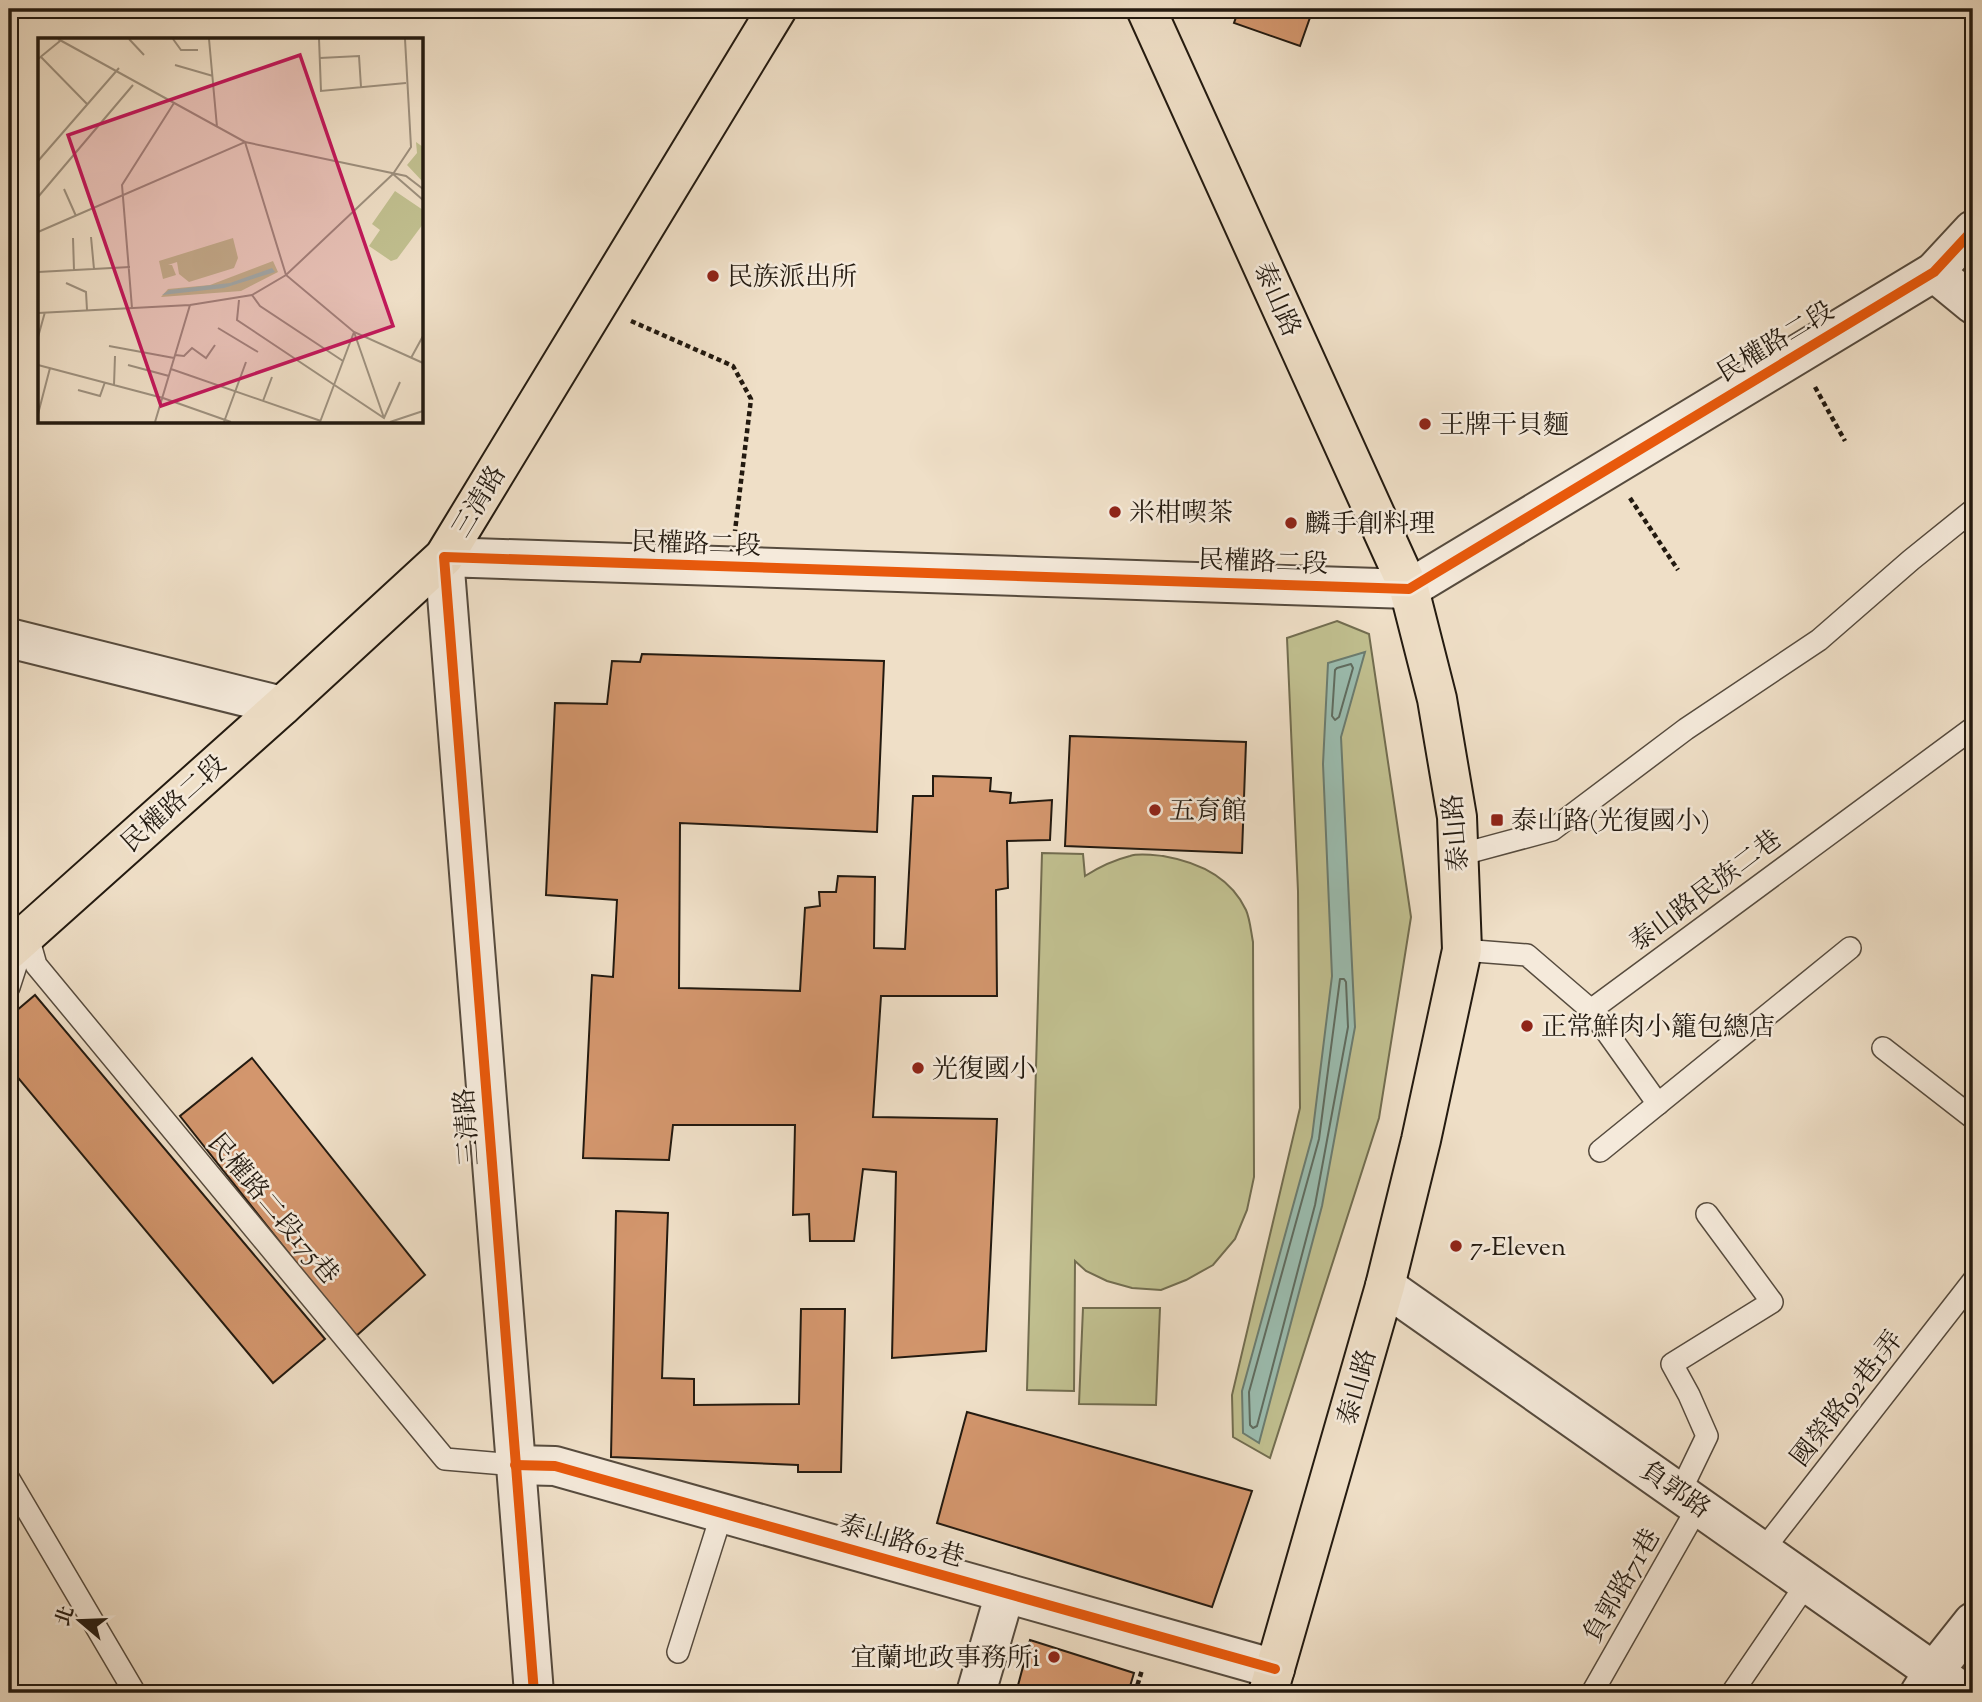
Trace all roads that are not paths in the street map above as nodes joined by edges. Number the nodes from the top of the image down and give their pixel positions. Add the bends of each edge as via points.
1 (777, 9) edge
2 (1146, 9) edge
3 (1973, 230) edge
4 (1934, 272) junction
5 (1973, 272) edge
6 (1973, 304) edge
7 (1973, 510) edge
8 (444, 557) junction
9 (1409, 589) junction
10 (9, 638) edge
11 (282, 706) junction
12 (1973, 728) edge
13 (1459, 855) junction
14 (15, 941) edge
15 (1850, 948) dead end
16 (1462, 950) junction
17 (9, 987) edge
18 (1591, 1010) junction
19 (1883, 1048) dead end
20 (1658, 1104) junction
21 (1973, 1118) edge
22 (1601, 1151) dead end
23 (1707, 1214) dead end
24 (1973, 1281) edge
25 (1385, 1286) junction
26 (515, 1465) junction
27 (9, 1479) edge
28 (1690, 1498) junction
29 (722, 1513) junction
30 (1763, 1550) junction
31 (1807, 1583) junction
32 (1006, 1593) junction
33 (1973, 1622) edge
34 (678, 1652) dead end
35 (1272, 1681) edge
36 (1927, 1682) edge
37 (135, 1693) edge
38 (534, 1693) edge
39 (976, 1693) edge
40 (1592, 1693) edge
41 (1732, 1693) edge
42 (1965, 1693) edge

1 - 8 main road, 三清路
2 - 9 main road, 泰山路
3 - 4 street, 民權路二段
4 - 5 street
4 - 6 street
4 - 9 street, 民權路二段
7 - 13 lane via 1819,640 1686,729 1552,830
8 - 9 street, 民權路二段
8 - 11 main road, 民權路二段
8 - 26 street, 三清路
9 - 13 main road, 泰山路 via 1437,699
10 - 11 street
11 - 14 main road, 民權路二段
12 - 18 lane, 泰山路民族二巷
13 - 16 main road, 泰山路
14 - 17 lane, 民權路二段
14 - 26 lane, 民權路二段175巷 via 445,1459
15 - 20 lane
16 - 18 lane via 1527,955
16 - 25 main road, 泰山路
18 - 20 lane
19 - 21 lane
20 - 22 lane
23 - 28 lane, 負郭路71巷 via 1772,1302 1672,1364 1707,1436
24 - 30 lane, 國榮路92巷1弄
25 - 28 street, 負郭路
25 - 35 main road, 泰山路
26 - 29 street, 泰山路62巷 via 555,1466
26 - 38 street, 三清路
27 - 37 lane
28 - 30 street, 負郭路
28 - 40 lane, 負郭路71巷
29 - 32 street, 泰山路62巷
29 - 34 lane
30 - 31 street, 負郭路
31 - 36 street, 負郭路
31 - 41 lane
32 - 35 street, 泰山路62巷
32 - 39 street
33 - 36 street
36 - 42 street, 負郭路

